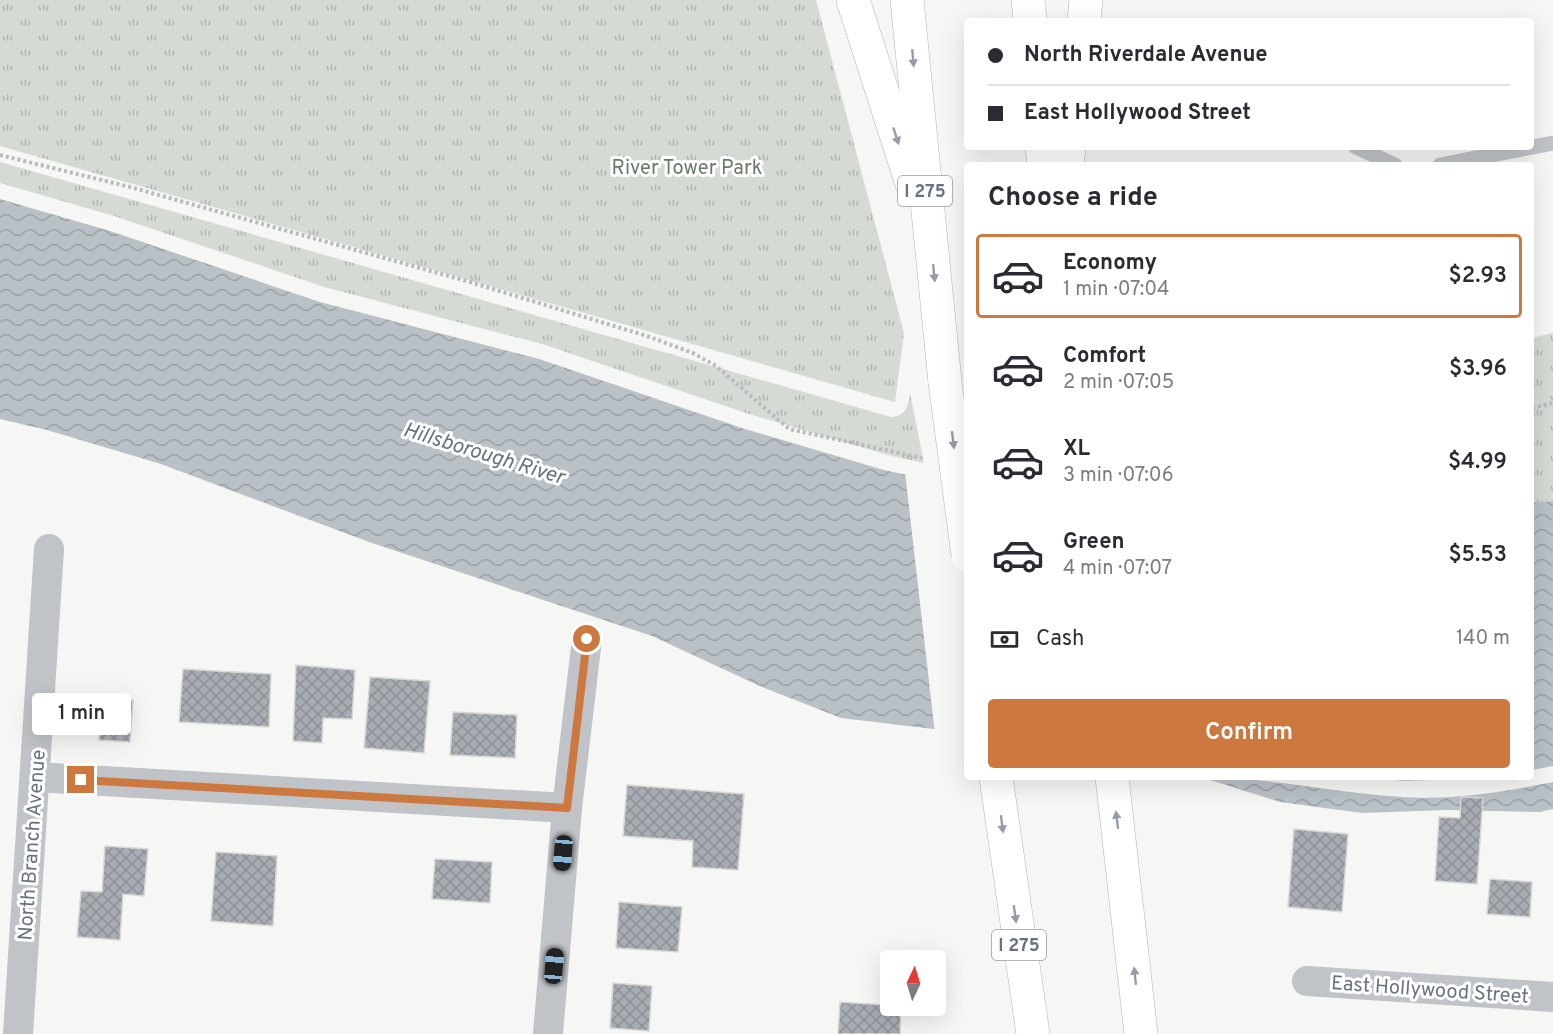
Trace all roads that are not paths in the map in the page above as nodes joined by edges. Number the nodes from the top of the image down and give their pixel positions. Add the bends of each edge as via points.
1 (853, 0) edge
2 (907, 0) edge
3 (1028, 0) edge
4 (1086, 0) edge
5 (1030, 18) edge
6 (1084, 18) edge
7 (1553, 143) edge
8 (1534, 147) edge
9 (1362, 150) edge
10 (1517, 150) edge
11 (1388, 162) edge
12 (1455, 162) edge
13 (930, 241) junction
14 (964, 525) edge
15 (49, 549) dead end
16 (587, 639) dead end
17 (35, 777) junction
18 (996, 780) edge
19 (1112, 780) edge
20 (567, 808) junction
21 (1307, 981) dead end
22 (1553, 997) edge
23 (18, 1034) edge
24 (548, 1034) edge
25 (1033, 1034) edge
26 (1141, 1034) edge

1 -> 13 highway
2 -> 13 highway, I 275
3 - 5 highway
4 - 6 highway
7 - 8 lane
9 - 11 lane
10 - 12 lane
13 -> 14 highway, I 275, bridge
15 - 17 street, North Branch Avenue
16 - 20 street
17 - 20 street
17 - 23 street, North Branch Avenue
18 -> 25 highway, I 275
26 -> 19 highway
20 - 24 street
21 - 22 street, East Hollywood Street

